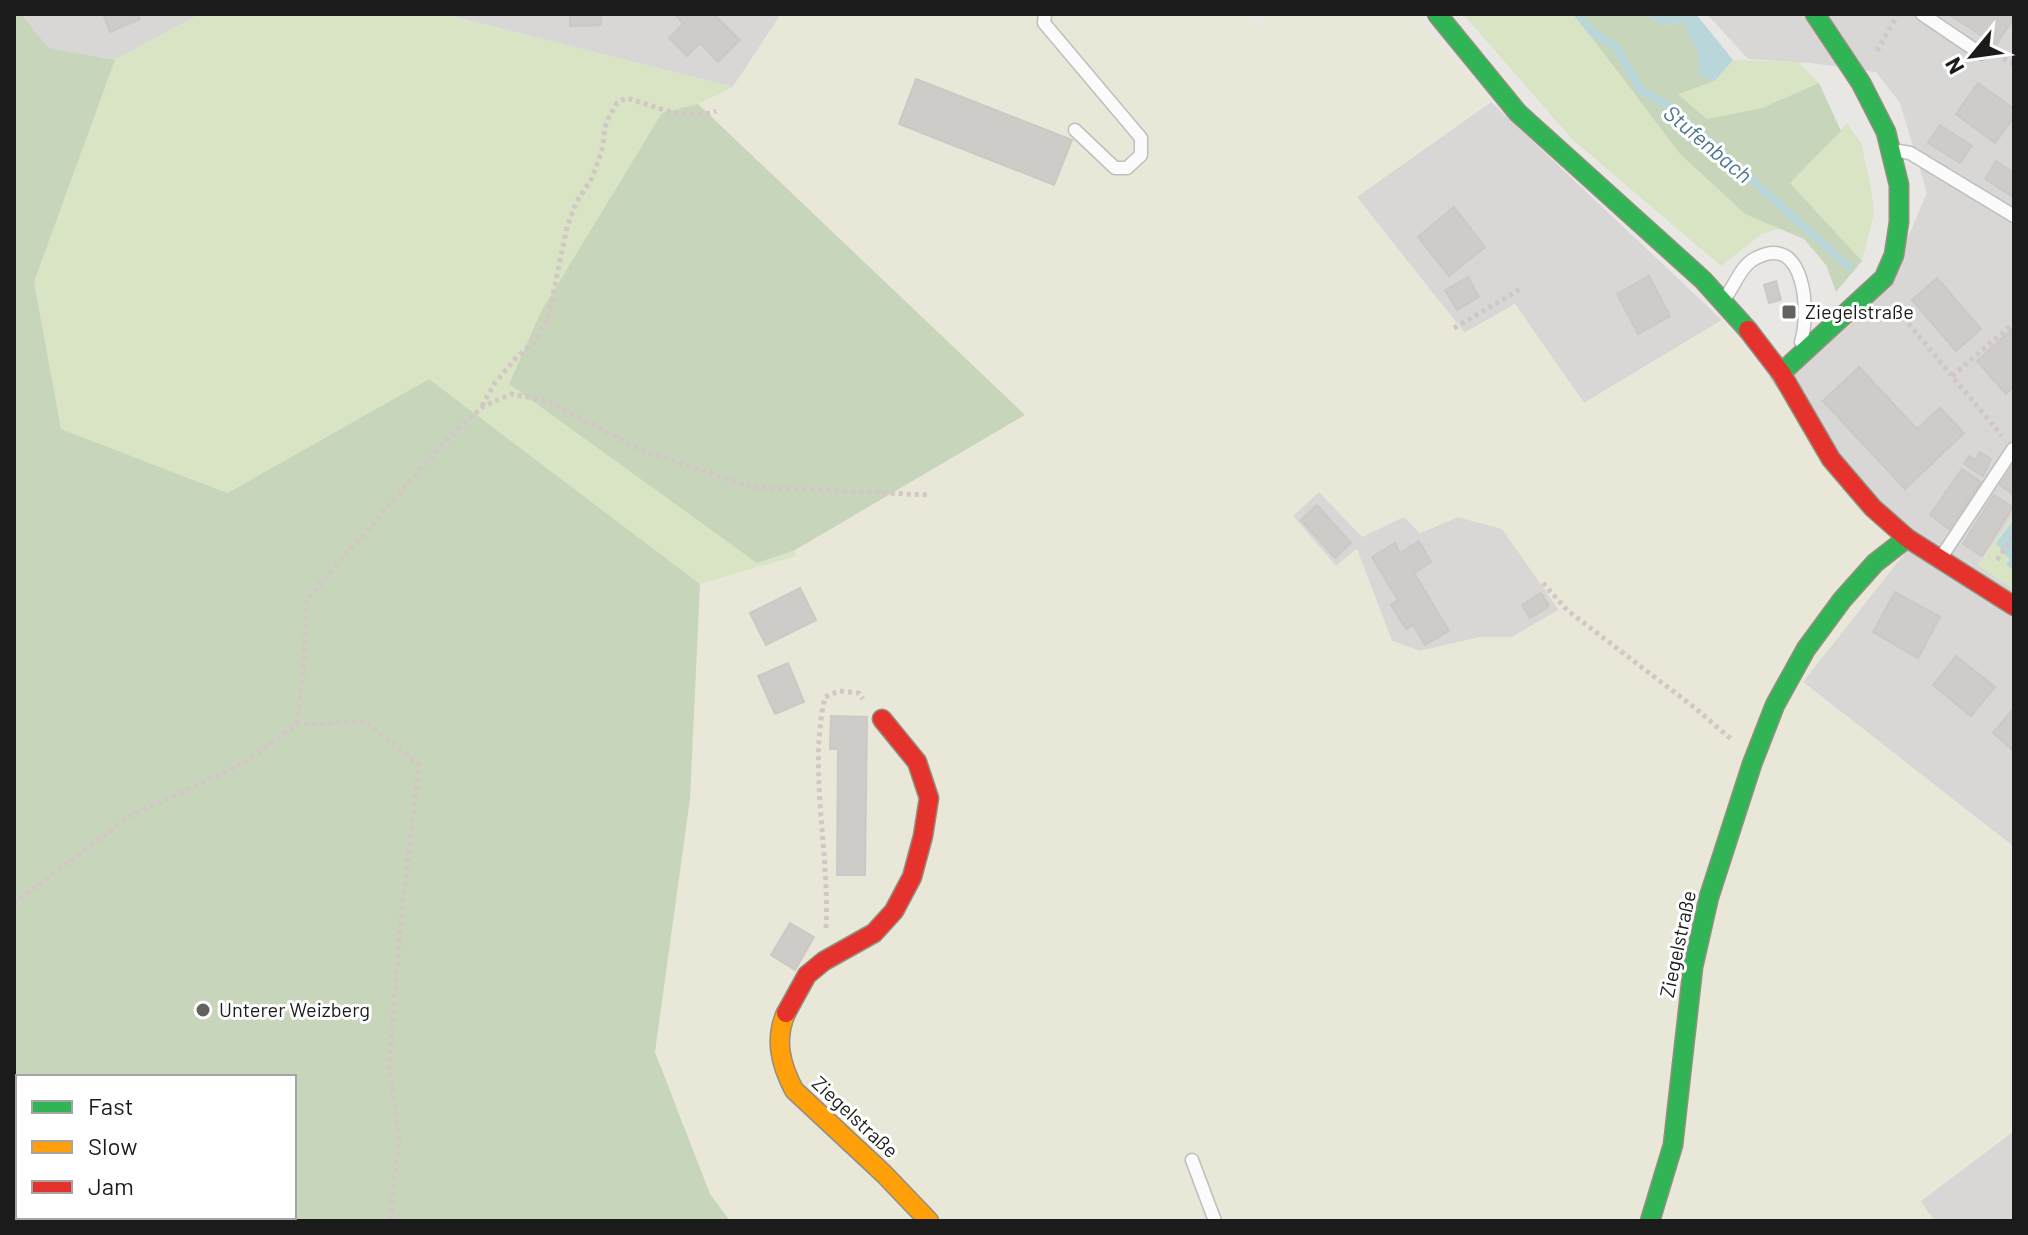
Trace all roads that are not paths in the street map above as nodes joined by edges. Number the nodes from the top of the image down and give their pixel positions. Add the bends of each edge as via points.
1 (1045, 14) edge
2 (1437, 14) edge
3 (1815, 14) edge
4 (1922, 14) edge
5 (1981, 54) dead end
6 (1075, 130) dead end
7 (1893, 151) junction
8 (2014, 216) edge
9 (1723, 300) junction
10 (1781, 373) junction
11 (2013, 449) edge
12 (1907, 538) junction
13 (1940, 559) junction
14 (2014, 606) edge
15 (882, 719) road end
16 (1192, 1160) dead end
17 (929, 1221) edge
18 (1215, 1221) edge
19 (1650, 1221) edge

1 - 6 lane via 1044,23 1141,138 1141,155 1127,168 1115,168
2 - 9 street via 1518,113
3 - 7 street via 1876,109
4 - 5 lane
7 - 8 lane via 1910,153
7 - 10 street via 1901,201 1891,264 1877,286
9 - 10 street
9 - 10 lane via 1753,259 1770,253 1795,264 1802,280 1803,339
10 - 12 street via 1831,459
11 - 13 lane
12 - 13 street
12 - 19 street, Ziegelstraße via 1875,563 1806,649 1775,705 1752,764 1709,897 1693,967 1673,1145
13 - 14 street
15 - 17 street, Ziegelstraße via 917,762 929,798 912,877 894,911 874,933 807,975 779,1029 780,1054 794,1090
16 - 18 lane

